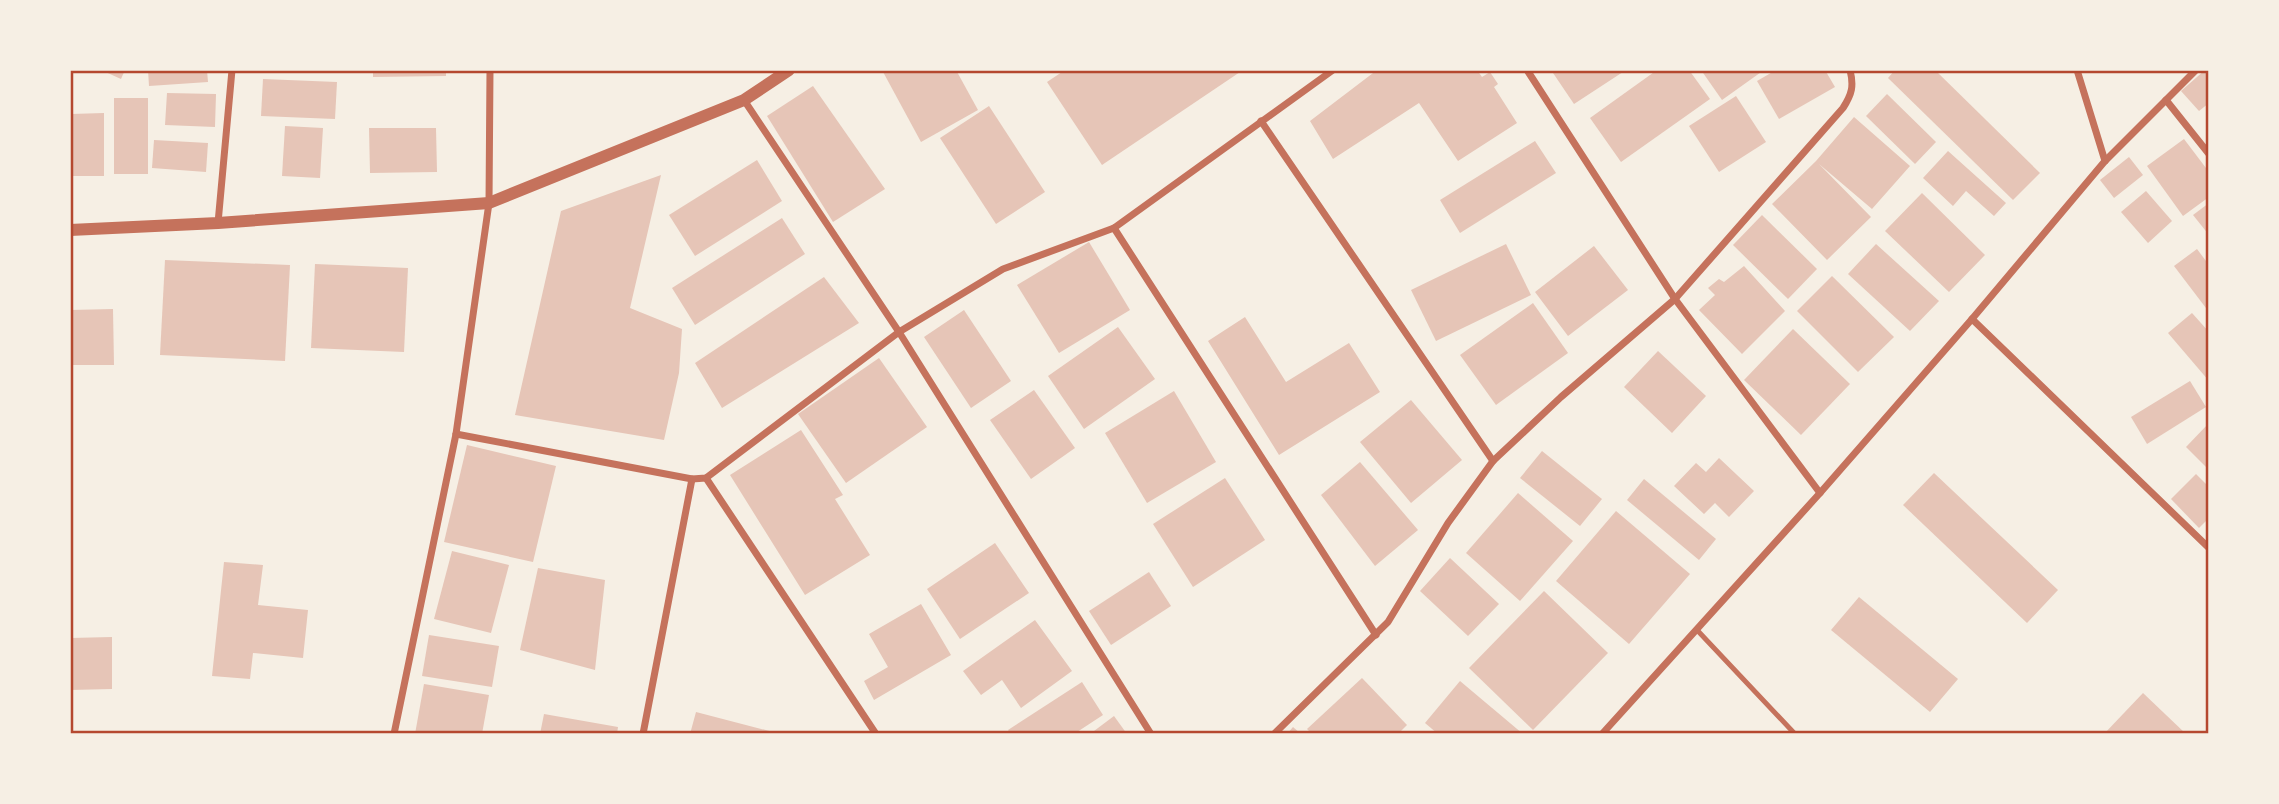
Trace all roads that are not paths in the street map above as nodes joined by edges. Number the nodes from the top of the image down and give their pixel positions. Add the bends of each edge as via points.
1 (232, 70) edge
2 (490, 70) edge
3 (789, 70) edge
4 (1333, 70) edge
5 (1527, 70) edge
6 (1850, 70) edge
7 (2077, 70) edge
8 (2196, 70) edge
9 (744, 100) junction
10 (2166, 100) junction
11 (1261, 121) junction
12 (2209, 153) edge
13 (2105, 161) junction
14 (489, 203) junction
15 (218, 223) junction
16 (1114, 228) junction
17 (70, 230) edge
18 (1675, 299) junction
19 (1972, 319) junction
20 (899, 332) junction
21 (456, 435) junction
22 (1493, 461) junction
23 (706, 478) junction
24 (692, 479) junction
25 (1820, 493) junction
26 (2209, 548) edge
27 (1697, 630) junction
28 (1376, 635) junction
29 (394, 734) edge
30 (643, 734) edge
31 (876, 734) edge
32 (1151, 734) edge
33 (1274, 734) edge
34 (1602, 734) edge
35 (1795, 734) edge

1 - 15 street
2 - 14 street
3 - 9 street
4 - 11 street
5 - 18 street
6 - 18 street via 1854,83 1843,108
7 - 13 street
8 - 10 street
9 - 14 street
9 - 20 street
10 - 12 street
10 - 13 street
11 - 16 street
11 - 22 street
13 - 19 street
14 - 15 street
14 - 21 street
15 - 17 street
16 - 20 street via 1003,269
16 - 28 street
18 - 22 street
18 - 25 street
19 - 25 street
19 - 26 street
20 - 23 street
20 - 32 street
21 - 24 street
21 - 29 street
22 - 28 street
23 - 24 street
23 - 31 street
24 - 30 street
25 - 27 street
27 - 34 street
27 - 35 lane
28 - 33 street

